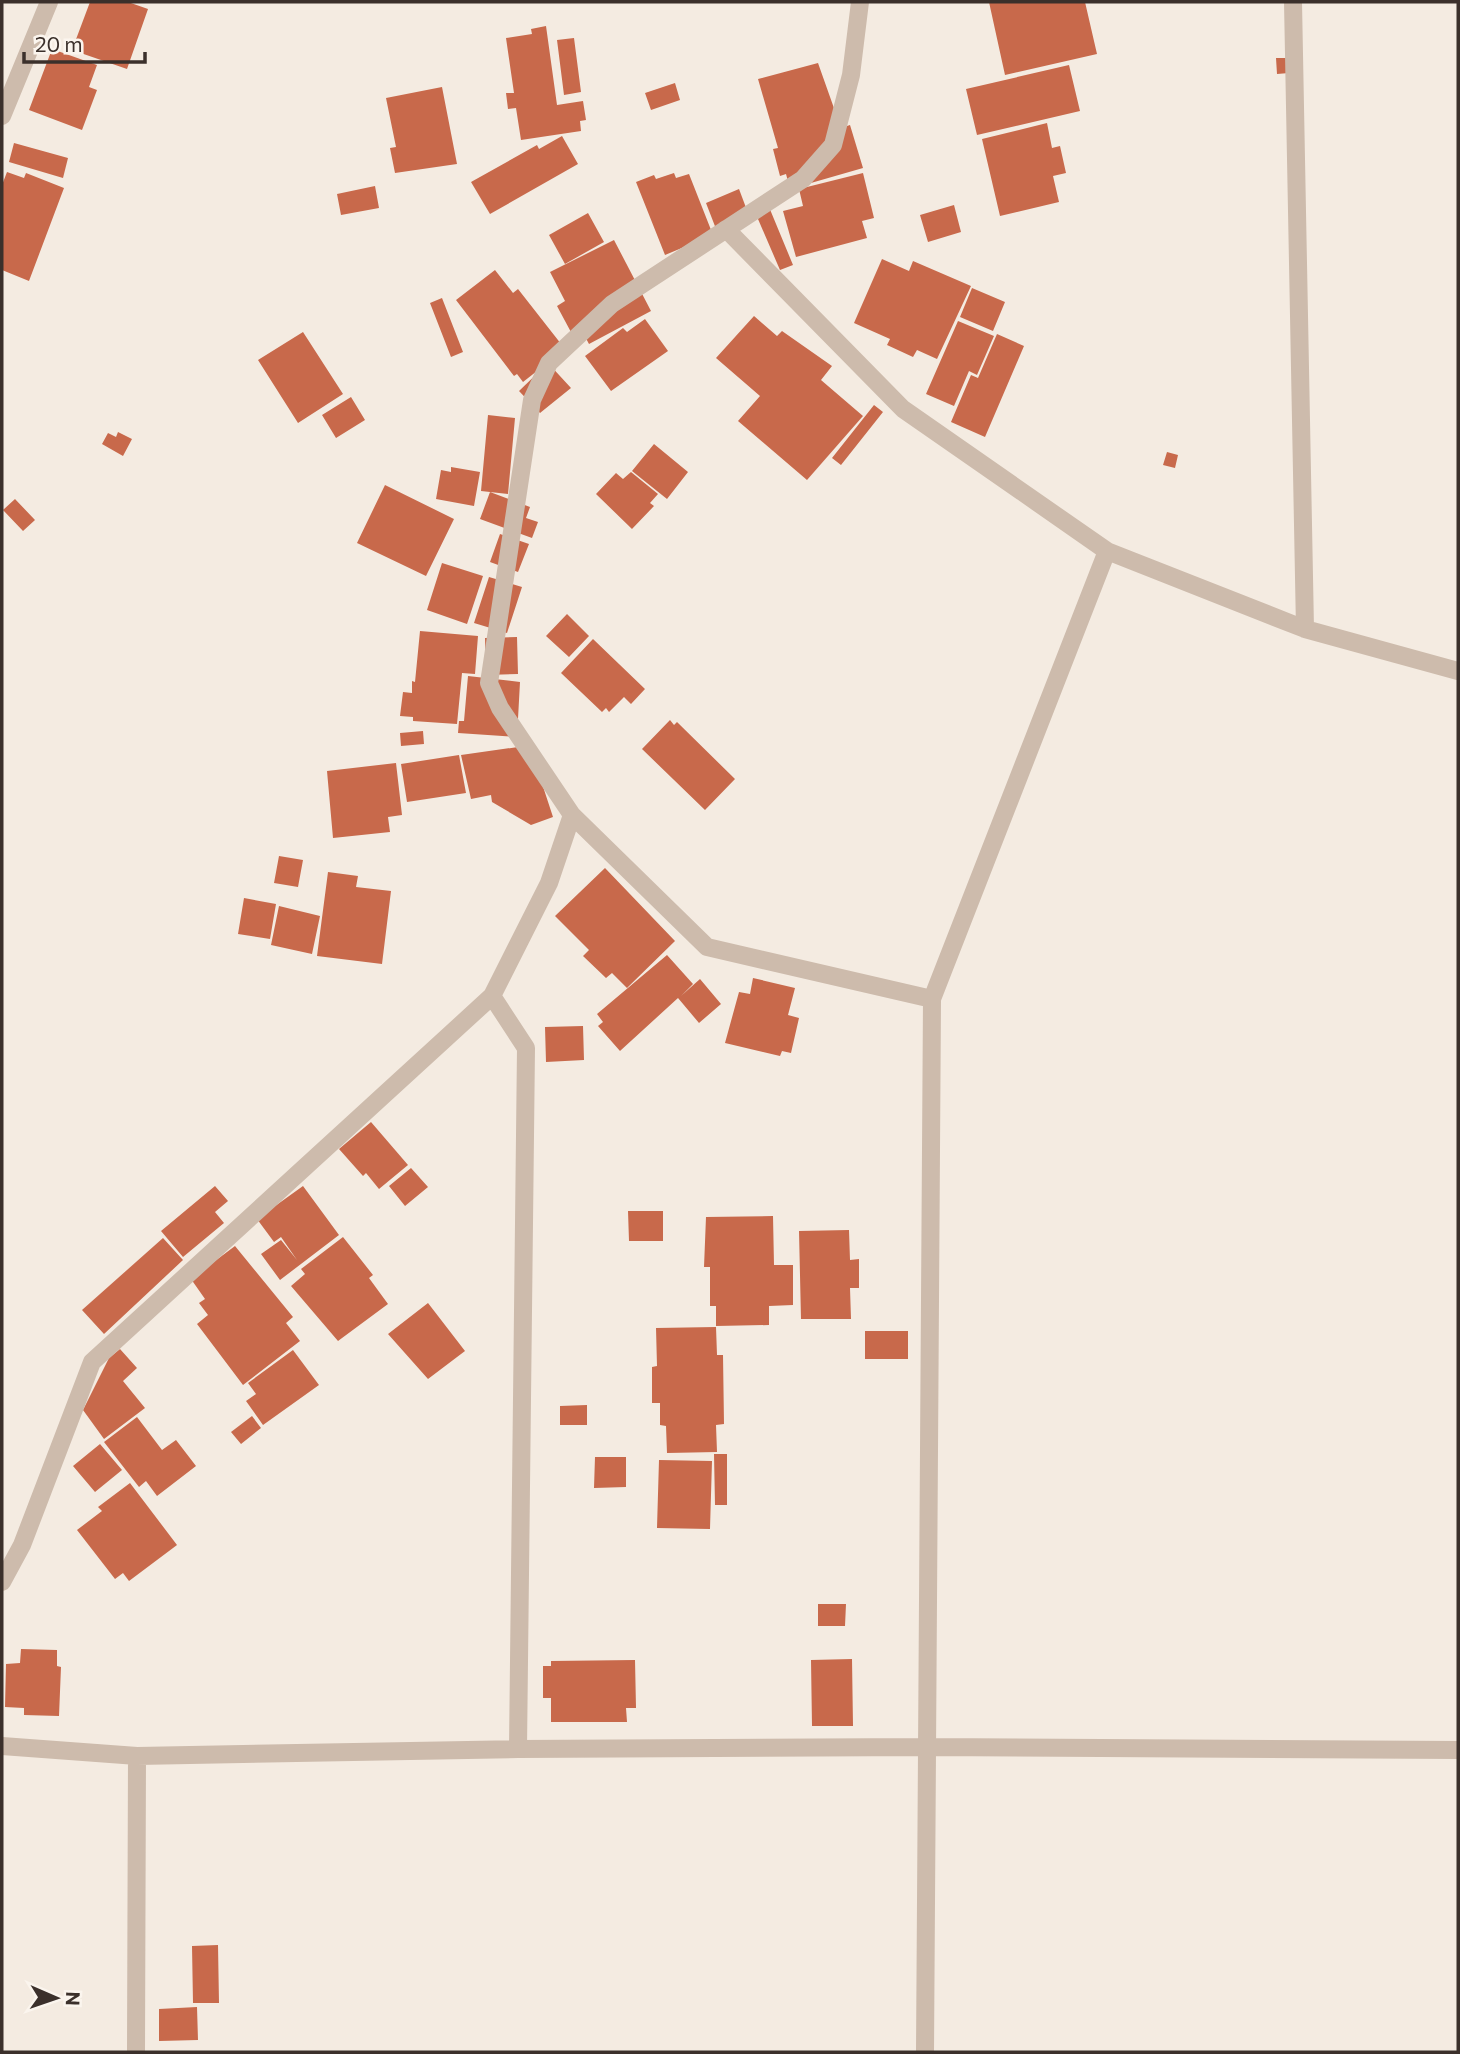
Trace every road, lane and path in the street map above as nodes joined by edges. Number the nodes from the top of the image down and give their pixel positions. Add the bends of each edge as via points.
1 (49, 2) edge
2 (860, 2) edge
3 (1293, 2) edge
4 (2, 116) edge
5 (726, 229) junction
6 (1107, 551) junction
7 (1305, 629) junction
8 (1458, 671) edge
9 (572, 815) junction
10 (492, 996) junction
11 (932, 999) junction
12 (2, 1582) edge
13 (2, 1746) edge
14 (926, 1747) junction
15 (518, 1749) junction
16 (1458, 1750) edge
17 (137, 1756) junction
18 (136, 2052) edge
19 (925, 2052) edge

1 - 4 street
2 - 5 street via 850,75 833,145 803,180
3 - 7 street
5 - 6 street via 903,409
5 - 9 street via 612,304 549,363 532,400 489,683 500,708
6 - 7 street
6 - 11 street
7 - 8 street
9 - 10 street via 549,883
9 - 11 street via 707,947
10 - 12 street via 92,1362 22,1545
10 - 15 street via 526,1048
11 - 14 street
13 - 17 street
14 - 15 street
14 - 16 street
14 - 19 street
15 - 17 street
17 - 18 street

